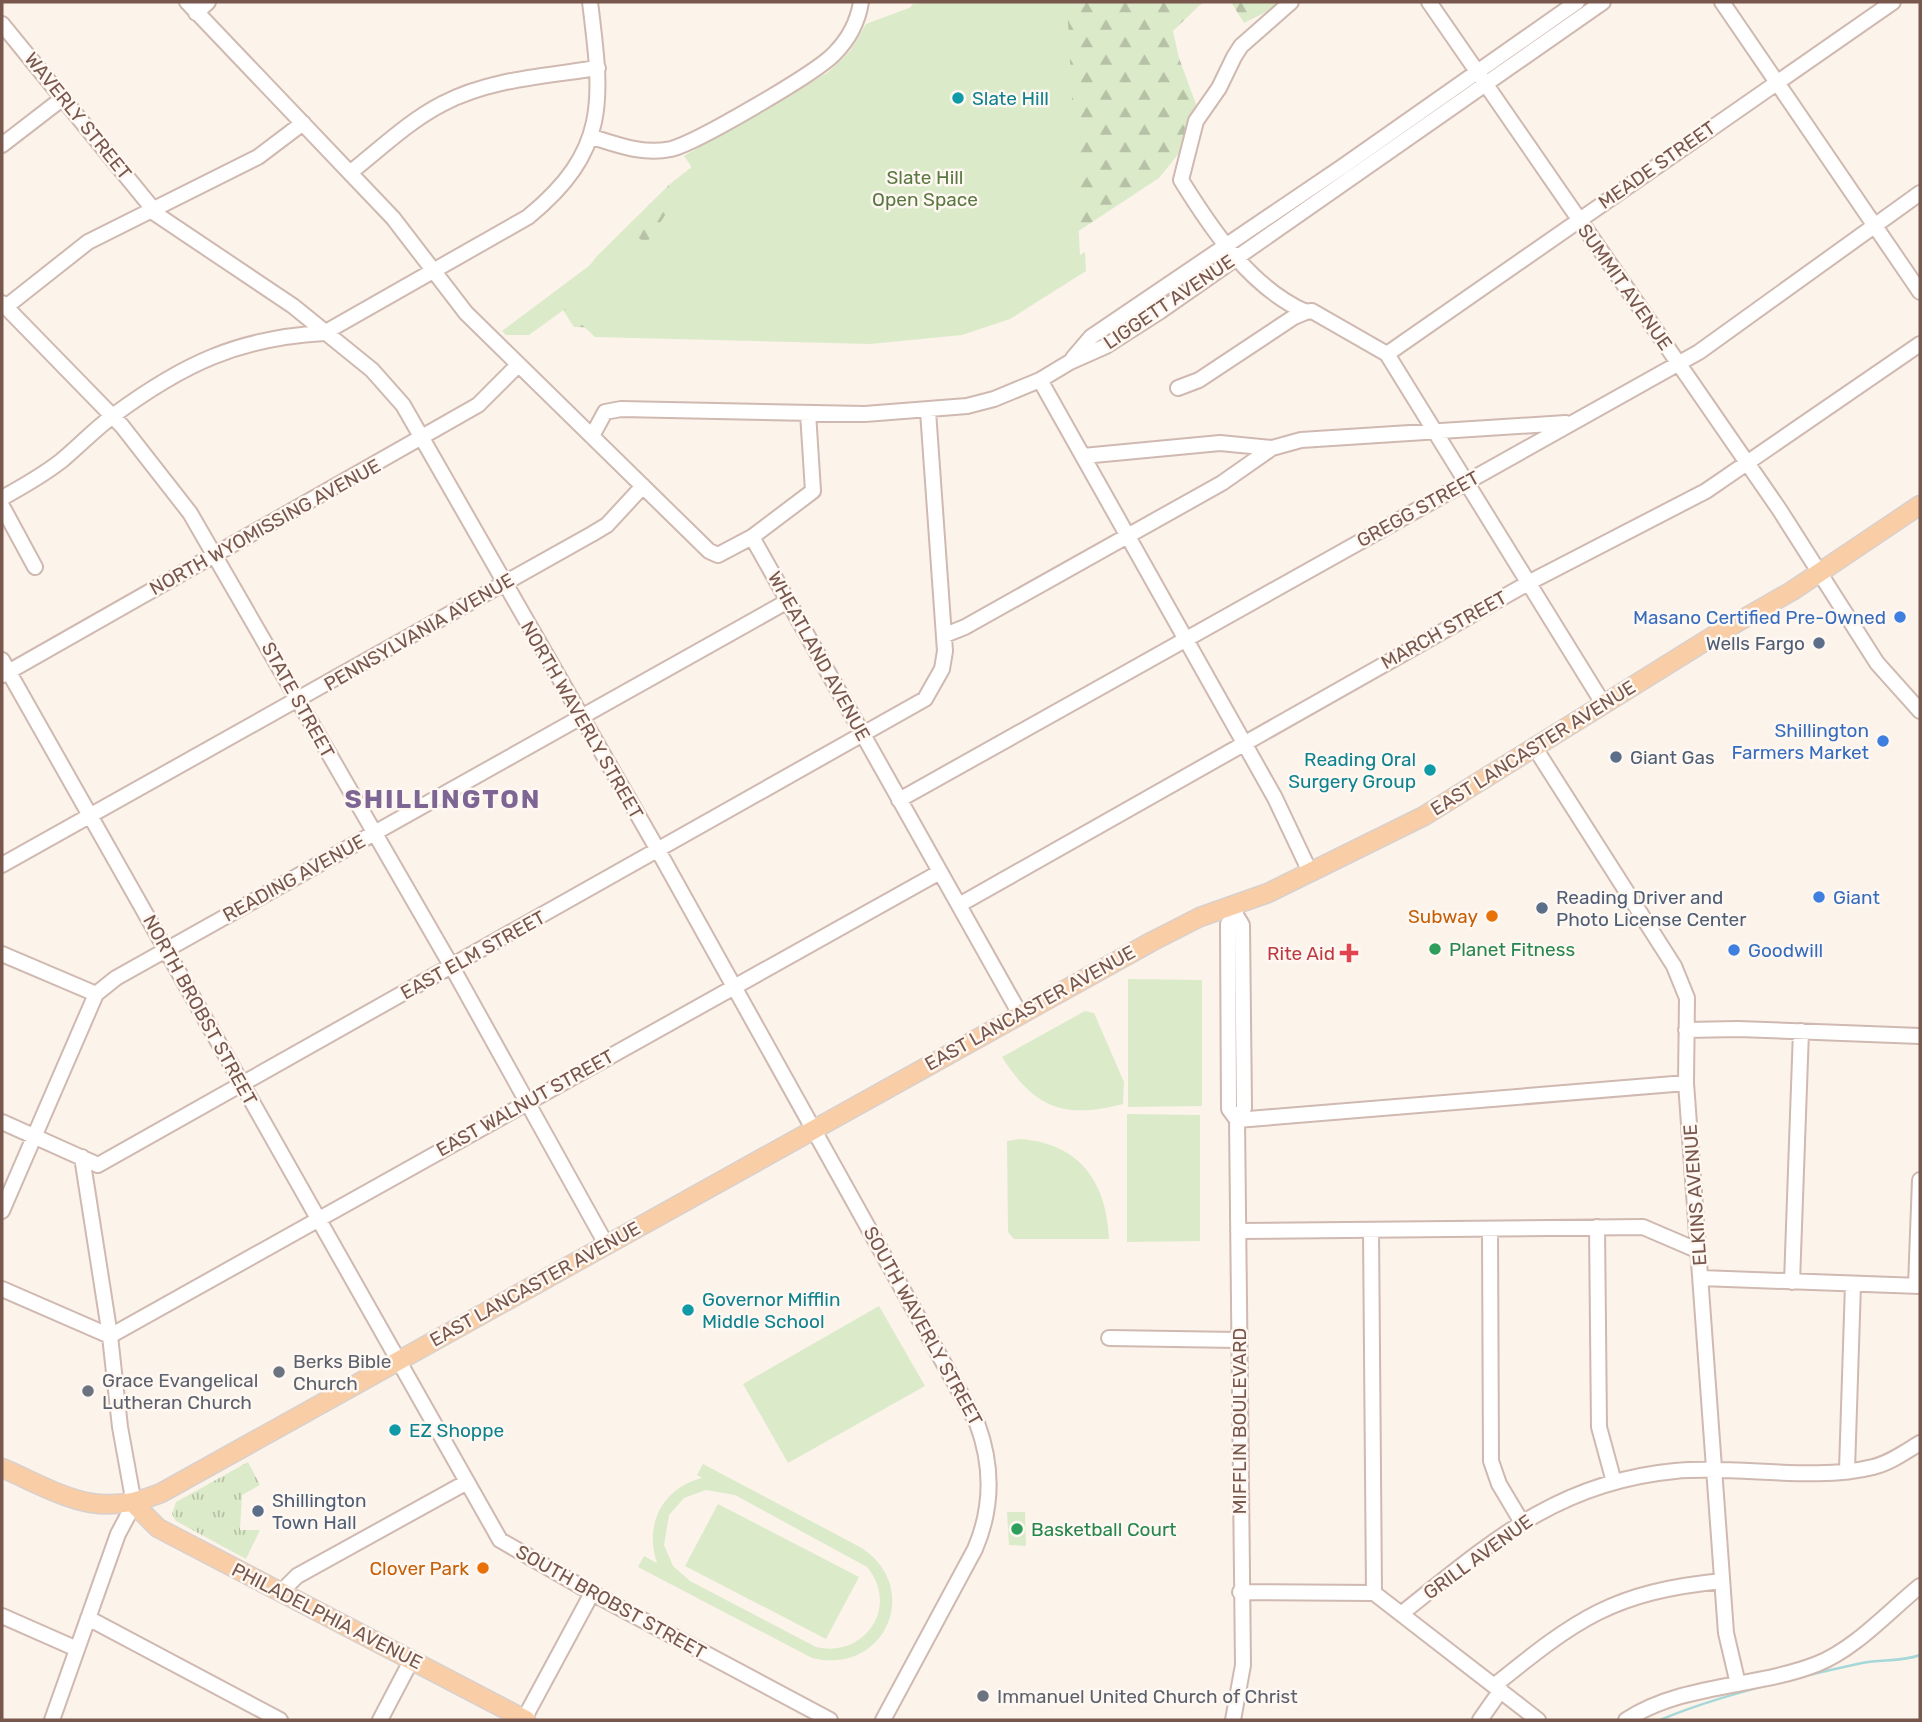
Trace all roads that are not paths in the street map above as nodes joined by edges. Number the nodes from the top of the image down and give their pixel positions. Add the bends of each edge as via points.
1 (208, 2) edge
2 (590, 2) edge
3 (861, 2) edge
4 (1291, 2) edge
5 (1429, 2) edge
6 (1577, 2) edge
7 (1604, 2) edge
8 (1722, 2) edge
9 (1893, 2) edge
10 (191, 7) edge
11 (2, 24) edge
12 (598, 68) junction
13 (1482, 77) junction
14 (1777, 82) junction
15 (62, 98) junction
16 (303, 123) junction
17 (592, 137) junction
18 (2, 145) edge
19 (351, 172) junction
20 (1920, 193) edge
21 (152, 209) junction
22 (1579, 219) junction
23 (1873, 227) junction
24 (1233, 251) junction
25 (432, 273) junction
26 (1920, 292) edge
27 (5, 307) edge
28 (1306, 312) junction
29 (324, 332) junction
30 (1920, 344) edge
31 (1387, 354) junction
32 (1678, 364) junction
33 (518, 365) junction
34 (1040, 380) junction
35 (1178, 388) dead end
36 (928, 411) junction
37 (808, 413) junction
38 (112, 416) junction
39 (1571, 423) junction
40 (1435, 430) junction
41 (592, 436) junction
42 (423, 438) junction
43 (1272, 448) junction
44 (1083, 456) junction
45 (1747, 464) junction
46 (1467, 481) junction
47 (643, 486) junction
48 (2, 498) edge
49 (1920, 505) edge
50 (2, 506) edge
51 (1128, 536) junction
52 (752, 537) junction
53 (216, 555) junction
54 (35, 567) dead end
55 (1821, 572) junction
56 (1530, 582) junction
57 (504, 584) junction
58 (788, 601) junction
59 (945, 635) junction
60 (1186, 640) junction
61 (4, 669) edge
62 (298, 701) junction
63 (1604, 705) junction
64 (1920, 711) edge
65 (580, 718) junction
66 (863, 736) junction
67 (1245, 742) junction
68 (1535, 748) junction
69 (899, 800) junction
70 (90, 816) junction
71 (373, 834) junction
72 (659, 852) junction
73 (2, 865) edge
74 (940, 872) junction
75 (1310, 872) junction
76 (959, 905) junction
77 (1236, 909) junction
78 (166, 950) junction
79 (2, 954) edge
80 (452, 967) junction
81 (734, 986) junction
82 (96, 994) junction
83 (1020, 1014) junction
84 (1686, 1030) junction
85 (1801, 1031) junction
86 (1920, 1036) edge
87 (1686, 1083) junction
88 (241, 1084) junction
89 (527, 1102) junction
90 (1237, 1120) junction
91 (2, 1122) edge
92 (814, 1128) junction
93 (34, 1136) junction
94 (82, 1157) junction
95 (1920, 1180) edge
96 (2, 1211) edge
97 (317, 1219) junction
98 (1597, 1227) junction
99 (1490, 1229) junction
100 (1371, 1230) junction
101 (1238, 1231) junction
102 (606, 1244) junction
103 (1699, 1251) junction
104 (1701, 1278) junction
105 (1792, 1282) junction
106 (1853, 1284) junction
107 (1918, 1286) edge
108 (2, 1289) edge
109 (110, 1336) junction
110 (1109, 1338) dead end
111 (1238, 1340) junction
112 (398, 1360) junction
113 (1920, 1443) edge
114 (2, 1468) edge
115 (1714, 1468) junction
116 (1847, 1470) junction
117 (467, 1482) junction
118 (1614, 1482) junction
119 (134, 1504) junction
120 (1521, 1521) junction
121 (1722, 1581) junction
122 (1920, 1586) edge
123 (282, 1591) junction
124 (1240, 1592) junction
125 (592, 1593) junction
126 (1374, 1593) junction
127 (1401, 1614) junction
128 (2, 1616) edge
129 (88, 1618) junction
130 (78, 1649) junction
131 (412, 1659) junction
132 (1738, 1684) junction
133 (1498, 1687) junction
134 (275, 1719) edge
135 (52, 1720) edge
136 (380, 1720) edge
137 (525, 1720) edge
138 (830, 1720) edge
139 (883, 1720) edge
140 (1233, 1720) edge
141 (1480, 1720) edge
142 (1538, 1720) edge
143 (1626, 1720) edge

1 - 10 street
2 - 12 street
3 - 17 street via 848,36 833,55 695,140 652,151
4 - 24 street via 1234,57 1196,121 1181,180
5 - 13 street, SUMMIT AVENUE
6 - 13 street, LIGGETT AVENUE
7 - 13 street, LIGGETT AVENUE
8 - 14 street
9 - 14 street, MEADE STREET
10 - 16 street
11 - 15 street, WAVERLY STREET
12 - 17 street
12 - 19 street via 502,83 454,98 419,118
13 - 22 street, SUMMIT AVENUE
13 - 24 street, LIGGETT AVENUE
14 - 22 street, MEADE STREET
14 - 23 street
15 - 18 street
15 - 21 street, WAVERLY STREET
16 - 19 street
16 - 21 street via 258,157
17 - 25 street via 582,159 554,196 528,217
19 - 25 street via 393,218
20 - 23 street, GREGG STREET
21 - 27 street via 88,242
21 - 29 street, WAVERLY STREET
22 - 31 street, MEADE STREET
22 - 32 street, SUMMIT AVENUE
23 - 26 street
23 - 32 street, GREGG STREET
24 - 28 street via 1273,295
24 - 34 street, LIGGETT AVENUE via 1106,346
25 - 29 street
25 - 33 street
27 - 38 street, STATE STREET
28 - 31 street via 1312,311
28 - 35 street via 1199,380
29 - 38 street via 278,336 222,351
29 - 42 street, NORTH WAVERLY STREET via 384,381
30 - 45 street, MARCH STREET
31 - 40 street
32 - 39 street, GREGG STREET
32 - 45 street, SUMMIT AVENUE
33 - 41 street
33 - 42 street, NORTH WYOMISSING AVENUE via 478,405
34 - 36 street via 994,400
34 - 44 street
36 - 37 street
36 - 59 street, EAST ELM STREET
37 - 41 street via 621,409 605,412
37 - 52 street via 813,491
38 - 48 street via 60,462
38 - 53 street, STATE STREET via 172,488
39 - 40 street
39 - 46 street, GREGG STREET
40 - 43 street via 1301,440
40 - 46 street
41 - 47 street
42 - 53 street, NORTH WYOMISSING AVENUE
42 - 57 street, NORTH WAVERLY STREET
43 - 44 street via 1220,443
43 - 51 street via 1222,483
44 - 51 street
45 - 55 street, SUMMIT AVENUE
45 - 56 street, MARCH STREET via 1706,491
46 - 56 street
46 - 60 street, GREGG STREET
47 - 52 street via 718,555
47 - 57 street, PENNSYLVANIA AVENUE via 607,525
49 - 55 main road, EAST LANCASTER AVENUE
50 - 54 street
51 - 59 street
51 - 60 street
52 - 58 street, WHEATLAND AVENUE
53 - 61 street, NORTH WYOMISSING AVENUE
53 - 62 street, STATE STREET
55 - 63 main road, EAST LANCASTER AVENUE
55 - 64 street, SUMMIT AVENUE via 1877,663
56 - 63 street
56 - 67 street, MARCH STREET
57 - 62 street, PENNSYLVANIA AVENUE
57 - 65 street, NORTH WAVERLY STREET
58 - 65 street, READING AVENUE
58 - 66 street, WHEATLAND AVENUE
59 - 66 street, EAST ELM STREET via 943,669 925,699
60 - 67 street
60 - 69 street, GREGG STREET
61 - 70 street, NORTH BROBST STREET
62 - 70 street, PENNSYLVANIA AVENUE
62 - 71 street, STATE STREET
63 - 68 main road, EAST LANCASTER AVENUE
65 - 71 street, READING AVENUE
65 - 72 street, NORTH WAVERLY STREET
66 - 69 street, WHEATLAND AVENUE
66 - 72 street, EAST ELM STREET
67 - 75 street
67 - 76 street, MARCH STREET
68 - 75 main road, EAST LANCASTER AVENUE via 1424,816
68 - 84 street, ELKINS AVENUE via 1674,966 1687,998
69 - 74 street, WHEATLAND AVENUE
70 - 73 street, PENNSYLVANIA AVENUE
70 - 78 street, NORTH BROBST STREET
71 - 78 street, READING AVENUE
71 - 80 street, STATE STREET
72 - 80 street, EAST ELM STREET
72 - 81 street, NORTH WAVERLY STREET
74 - 76 street, WHEATLAND AVENUE
74 - 81 street, EAST WALNUT STREET
75 - 77 main road, EAST LANCASTER AVENUE
76 - 83 street, WHEATLAND AVENUE
77 - 83 main road, EAST LANCASTER AVENUE via 1200,916
77 - 90 street, MIFFLIN BOULEVARD via 1242,925 1244,1108
78 - 82 street, READING AVENUE
78 - 88 street, NORTH BROBST STREET
79 - 82 street
80 - 88 street, EAST ELM STREET
80 - 89 street, STATE STREET
81 - 89 street, EAST WALNUT STREET
81 - 92 street, NORTH WAVERLY STREET
82 - 93 street
83 - 92 main road, EAST LANCASTER AVENUE
84 - 85 street
84 - 87 street, ELKINS AVENUE
85 - 86 street
85 - 105 street
87 - 90 street
87 - 103 street, ELKINS AVENUE
88 - 94 street, EAST ELM STREET via 99,1165
88 - 97 street, NORTH BROBST STREET
89 - 97 street, EAST WALNUT STREET
89 - 102 street, STATE STREET
90 - 101 street, MIFFLIN BOULEVARD
91 - 93 street
92 - 102 main road, EAST LANCASTER AVENUE
92 - 139 street, SOUTH WAVERLY STREET via 970,1407 989,1465 989,1500 979,1538
93 - 94 street
93 - 96 street
94 - 109 street
95 - 107 street
97 - 109 street, EAST WALNUT STREET
97 - 112 street, NORTH BROBST STREET
98 - 99 street
98 - 103 street via 1643,1227
98 - 118 street via 1599,1427
99 - 100 street
99 - 120 street via 1491,1461
100 - 101 street
100 - 126 street
101 - 111 street, MIFFLIN BOULEVARD
102 - 112 main road, EAST LANCASTER AVENUE
103 - 104 street, ELKINS AVENUE
104 - 105 street
104 - 115 street, ELKINS AVENUE
105 - 106 street
106 - 107 street
106 - 116 street
108 - 109 street
109 - 119 street
110 - 111 street
111 - 124 street, MIFFLIN BOULEVARD
112 - 117 street, SOUTH BROBST STREET
112 - 119 main road, EAST LANCASTER AVENUE
113 - 116 street, GRILL AVENUE via 1885,1463
114 - 119 main road via 86,1503
115 - 116 street, GRILL AVENUE
115 - 118 street, GRILL AVENUE
115 - 121 street, ELKINS AVENUE
117 - 123 street via 297,1576
117 - 125 street, SOUTH BROBST STREET via 500,1540
118 - 120 street, GRILL AVENUE
119 - 123 main road, PHILADELPHIA AVENUE via 158,1528
119 - 129 street via 118,1534
120 - 127 street, GRILL AVENUE
121 - 132 street, ELKINS AVENUE via 1726,1633
121 - 133 street via 1656,1589 1598,1610 1551,1639
122 - 132 street via 1826,1660
123 - 131 main road, PHILADELPHIA AVENUE
124 - 126 street
124 - 140 street, MIFFLIN BOULEVARD via 1242,1665
125 - 137 street
125 - 138 street, SOUTH BROBST STREET
126 - 127 street
127 - 133 street
128 - 130 street
129 - 130 street
129 - 134 street
130 - 135 street
131 - 136 street
131 - 137 main road, PHILADELPHIA AVENUE
132 - 143 street via 1674,1698
133 - 141 street
133 - 142 street

